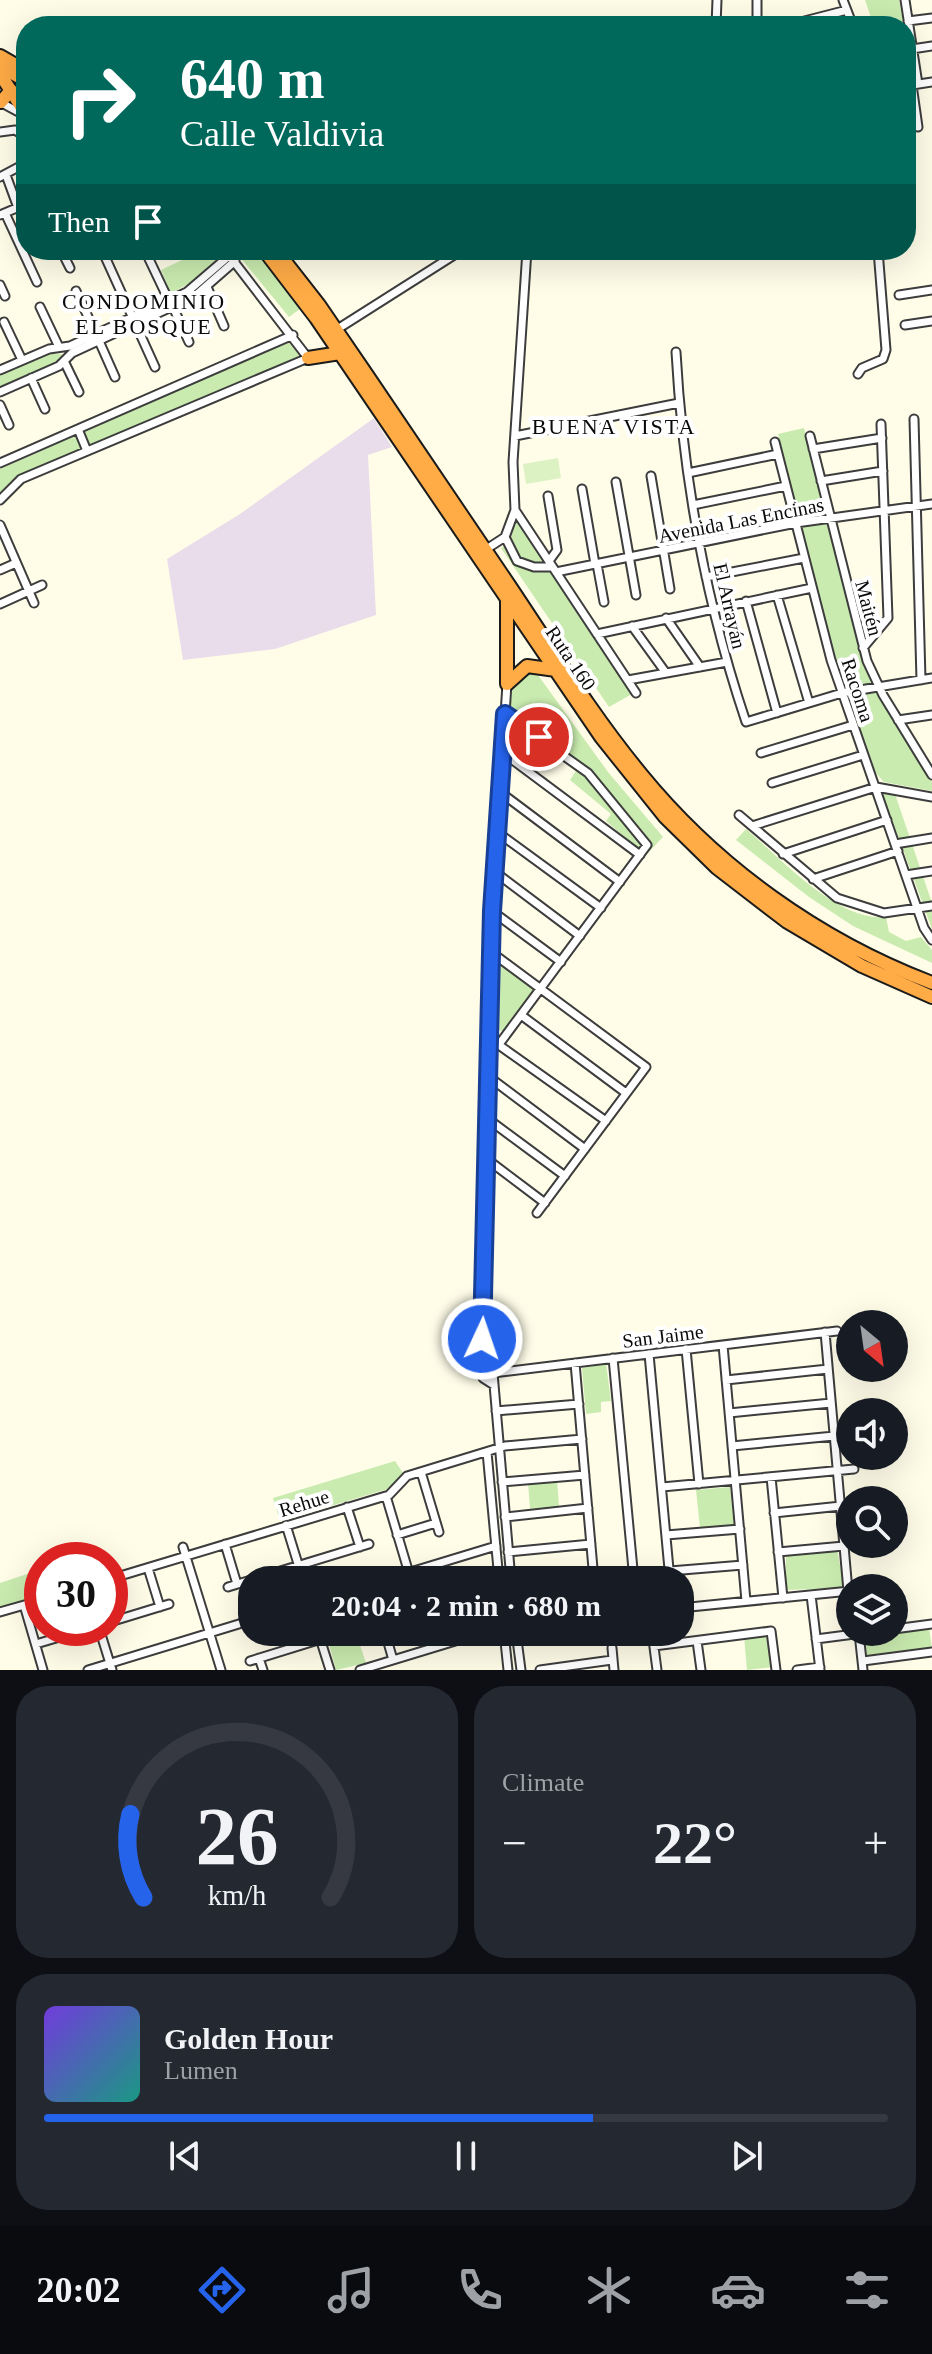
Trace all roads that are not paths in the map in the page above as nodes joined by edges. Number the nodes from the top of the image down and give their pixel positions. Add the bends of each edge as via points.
1 (843, 0) edge
2 (847, 10) junction
3 (824, 16) edge
4 (849, 16) edge
5 (0, 74) edge
6 (11, 90) junction
7 (16, 98) edge
8 (0, 102) edge
9 (916, 113) edge
10 (918, 127) dead end
11 (3, 176) edge
12 (16, 197) edge
13 (3, 214) edge
14 (16, 240) edge
15 (26, 260) edge
16 (66, 260) edge
17 (107, 260) edge
18 (149, 260) edge
19 (225, 260) edge
20 (227, 260) edge
21 (233, 260) edge
22 (271, 260) edge
23 (284, 260) edge
24 (446, 260) edge
25 (526, 260) edge
26 (879, 260) edge
27 (70, 268) dead end
28 (37, 282) dead end
29 (0, 285) edge
30 (207, 287) junction
31 (932, 290) edge
32 (76, 291) dead end
33 (899, 295) dead end
34 (5, 296) dead end
35 (171, 304) junction
36 (40, 307) dead end
37 (134, 321) junction
38 (932, 321) edge
39 (4, 322) dead end
40 (905, 325) dead end
41 (224, 326) dead end
42 (336, 330) junction
43 (293, 335) junction
44 (98, 338) junction
45 (189, 342) dead end
46 (61, 347) junction
47 (676, 352) dead end
48 (340, 353) junction
49 (66, 358) junction
50 (308, 358) junction
51 (22, 360) junction
52 (155, 367) dead end
53 (0, 370) edge
54 (858, 374) dead end
55 (115, 377) dead end
56 (31, 378) junction
57 (0, 392) edge
58 (79, 392) dead end
59 (679, 403) junction
60 (0, 405) edge
61 (45, 409) dead end
62 (914, 419) dead end
63 (881, 424) dead end
64 (9, 425) dead end
65 (78, 429) junction
66 (515, 436) junction
67 (810, 436) dead end
68 (882, 438) junction
69 (775, 442) dead end
70 (813, 449) junction
71 (87, 451) junction
72 (778, 454) junction
73 (0, 463) edge
74 (883, 471) junction
75 (688, 473) junction
76 (651, 476) dead end
77 (821, 481) junction
78 (616, 482) dead end
79 (786, 486) junction
80 (582, 489) dead end
81 (548, 496) dead end
82 (0, 500) edge
83 (932, 504) edge
84 (693, 505) junction
85 (916, 506) junction
86 (515, 510) junction
87 (885, 511) junction
88 (830, 519) junction
89 (796, 523) junction
90 (0, 525) edge
91 (505, 537) junction
92 (2, 538) edge
93 (700, 543) junction
94 (485, 550) junction
95 (663, 550) junction
96 (630, 557) junction
97 (804, 558) junction
98 (16, 563) junction
99 (596, 564) junction
100 (552, 567) junction
101 (0, 570) edge
102 (706, 577) junction
103 (42, 585) dead end
104 (812, 588) junction
105 (670, 589) dead end
106 (29, 591) junction
107 (636, 595) dead end
108 (777, 595) junction
109 (507, 599) junction
110 (746, 601) junction
111 (604, 602) dead end
112 (34, 603) dead end
113 (0, 604) edge
114 (714, 608) junction
115 (666, 618) junction
116 (632, 626) junction
117 (597, 634) junction
118 (863, 648) junction
119 (727, 662) junction
120 (700, 667) junction
121 (556, 670) junction
122 (666, 673) junction
123 (932, 678) edge
124 (628, 680) junction
125 (921, 680) junction
126 (507, 684) junction
127 (879, 686) junction
128 (636, 693) dead end
129 (842, 693) junction
130 (809, 703) junction
131 (777, 713) junction
132 (505, 714) junction
133 (932, 715) edge
134 (898, 720) junction
135 (853, 725) junction
136 (502, 752) junction
137 (761, 753) dead end
138 (863, 755) junction
139 (928, 760) edge
140 (932, 775) edge
141 (772, 783) dead end
142 (876, 787) junction
143 (500, 792) junction
144 (932, 797) edge
145 (739, 815) dead end
146 (887, 820) junction
147 (752, 826) junction
148 (497, 832) junction
149 (932, 838) edge
150 (897, 848) junction
151 (783, 854) junction
152 (640, 855) junction
153 (932, 871) edge
154 (495, 872) junction
155 (906, 875) junction
156 (813, 879) junction
157 (620, 882) junction
158 (932, 906) edge
159 (601, 908) junction
160 (917, 908) junction
161 (492, 911) junction
162 (580, 936) junction
163 (932, 940) edge
164 (491, 952) junction
165 (561, 962) junction
166 (930, 982) edge
167 (541, 989) junction
168 (932, 997) edge
169 (521, 1015) junction
170 (489, 1038) junction
171 (500, 1043) junction
172 (489, 1077) junction
173 (626, 1093) junction
174 (488, 1119) junction
175 (606, 1121) junction
176 (585, 1149) junction
177 (488, 1160) junction
178 (565, 1176) junction
179 (545, 1203) junction
180 (537, 1213) dead end
181 (836, 1331) edge
182 (825, 1332) junction
183 (723, 1345) junction
184 (686, 1349) junction
185 (649, 1354) junction
186 (613, 1358) junction
187 (575, 1363) junction
188 (828, 1369) junction
189 (726, 1380) junction
190 (494, 1385) junction
191 (831, 1403) junction
192 (579, 1404) junction
193 (496, 1411) junction
194 (729, 1413) junction
195 (834, 1436) junction
196 (582, 1439) junction
197 (732, 1446) junction
198 (499, 1448) junction
199 (487, 1452) junction
200 (846, 1470) edge
201 (837, 1471) junction
202 (421, 1472) junction
203 (585, 1475) junction
204 (771, 1477) junction
205 (735, 1480) junction
206 (502, 1482) junction
207 (699, 1484) junction
208 (839, 1486) edge
209 (662, 1487) junction
210 (386, 1496) junction
211 (347, 1507) junction
212 (836, 1507) edge
213 (588, 1508) junction
214 (774, 1513) junction
215 (505, 1517) junction
216 (286, 1525) junction
217 (740, 1529) junction
218 (397, 1535) junction
219 (666, 1535) junction
220 (225, 1544) junction
221 (369, 1544) dead end
222 (591, 1544) junction
223 (496, 1546) junction
224 (360, 1547) junction
225 (836, 1547) edge
226 (184, 1552) junction
227 (508, 1552) junction
228 (778, 1552) junction
229 (743, 1565) junction
230 (298, 1566) joint
231 (407, 1566) edge
232 (439, 1566) edge
233 (498, 1566) edge
234 (510, 1566) edge
235 (593, 1566) edge
236 (633, 1566) edge
237 (669, 1566) edge
238 (148, 1568) junction
239 (694, 1572) edge
240 (128, 1574) edge
241 (237, 1584) joint
242 (228, 1587) dead end
243 (836, 1592) edge
244 (811, 1595) junction
245 (783, 1598) junction
246 (746, 1601) junction
247 (169, 1604) dead end
248 (24, 1605) edge
249 (160, 1607) junction
250 (694, 1607) edge
251 (0, 1612) edge
252 (128, 1617) edge
253 (238, 1624) edge
254 (932, 1624) edge
255 (908, 1627) edge
256 (209, 1633) junction
257 (836, 1636) edge
258 (816, 1639) junction
259 (694, 1641) edge
260 (697, 1641) junction
261 (37, 1646) edge
262 (105, 1646) edge
263 (292, 1646) edge
264 (322, 1646) edge
265 (389, 1646) edge
266 (437, 1646) edge
267 (505, 1646) edge
268 (518, 1646) edge
269 (654, 1646) edge
270 (861, 1646) edge
271 (432, 1648) joint
272 (612, 1648) dead end
273 (932, 1652) edge
274 (259, 1658) junction
275 (393, 1660) junction
276 (612, 1660) junction
277 (250, 1661) dead end
278 (863, 1666) edge
279 (111, 1667) edge
280 (571, 1668) edge
281 (820, 1669) edge
282 (43, 1670) edge
283 (88, 1670) edge
284 (221, 1670) edge
285 (263, 1670) edge
286 (330, 1670) edge
287 (360, 1670) edge
288 (508, 1670) edge
289 (521, 1670) edge
290 (540, 1670) edge
291 (614, 1670) edge
292 (657, 1670) edge
293 (701, 1670) edge
294 (776, 1670) edge
295 (797, 1670) edge

1 - 2 street
2 - 3 street
2 - 4 street
5 - 6 highway
6 - 7 highway
6 - 8 highway
9 - 10 street
11 - 12 street
13 - 14 street
15 - 28 street
16 - 27 street
17 - 37 street
18 - 35 street
19 - 35 street
20 - 30 street
21 - 43 street
22 - 48 highway, Ruta 160
23 - 42 highway, Ruta 160
24 - 42 street
25 - 66 street
26 - 54 street via 886,350 883,359
29 - 34 street
30 - 35 street
30 - 41 street
31 - 33 street
32 - 44 street
35 - 37 street
35 - 45 street
36 - 46 street
37 - 44 street
37 - 52 street
38 - 40 street
39 - 51 street
42 - 94 highway, Ruta 160
43 - 50 street
43 - 65 street
44 - 46 street
44 - 49 street
44 - 55 street
46 - 49 street
46 - 51 street
47 - 59 street, El Arrayán
48 - 50 highway
48 - 109 highway, Ruta 160
49 - 56 street
49 - 58 street
50 - 71 street
51 - 53 street
56 - 57 street
56 - 61 street
59 - 66 street
59 - 75 street, El Arrayán
60 - 64 street
62 - 85 street
63 - 68 street
65 - 71 street
65 - 73 street
66 - 86 street
67 - 70 street, Maitén
68 - 70 street
68 - 74 street
69 - 72 street, Racoma
70 - 77 street, Maitén
71 - 82 street via 21,479
72 - 75 street
72 - 79 street, Racoma
74 - 77 street
74 - 87 street
75 - 84 street, El Arrayán
76 - 95 street
77 - 88 street, Maitén
78 - 96 street
79 - 84 street
79 - 89 street, Racoma
80 - 99 street
81 - 100 street via 557,550
83 - 85 street, Avenida Las Encinas
84 - 93 street, El Arrayán
85 - 87 street, Avenida Las Encinas
85 - 125 street
86 - 91 street
86 - 100 street
87 - 88 street, Avenida Las Encinas
87 - 118 street via 888,618
88 - 89 street, Avenida Las Encinas
88 - 118 street, Maitén
89 - 93 street, Avenida Las Encinas
89 - 97 street, Racoma
90 - 92 street
91 - 94 street
91 - 100 street via 517,561
92 - 98 street
93 - 95 street, Avenida Las Encinas
93 - 102 street, El Arrayán
94 - 166 highway, Ruta 160 via 613,738 687,824 754,884 799,915
95 - 96 street, Avenida Las Encinas
95 - 105 street
96 - 99 street, Avenida Las Encinas
96 - 107 street
97 - 102 street
97 - 104 street, Racoma
98 - 101 street
98 - 106 street
99 - 100 street, Avenida Las Encinas
99 - 111 street
100 - 117 street
102 - 114 street, El Arrayán
103 - 106 street
104 - 108 street
104 - 129 street, Racoma
106 - 112 street
106 - 113 street
108 - 110 street
108 - 130 street
109 - 121 highway, Ruta 160
109 - 126 highway
110 - 114 street
110 - 131 street
114 - 115 street
114 - 119 street, El Arrayán
115 - 116 street
115 - 120 street
116 - 117 street
116 - 122 street
117 - 124 street
118 - 127 street, Maitén
119 - 120 street
119 - 131 street, El Arrayán via 746,722
120 - 122 street
121 - 126 highway via 527,666
121 - 168 highway, Ruta 160 via 628,774 717,868 823,945
122 - 124 street
123 - 125 street
124 - 128 street
125 - 127 street
126 - 132 street
127 - 129 street
127 - 134 street, Maitén
129 - 130 street
129 - 135 street, Racoma
130 - 131 street
132 - 136 street
132 - 152 street via 588,773 647,845
133 - 134 street
134 - 139 street, Maitén
135 - 137 street
135 - 138 street, Racoma
136 - 143 street
136 - 152 street
138 - 141 street
138 - 142 street, Racoma
139 - 140 street, Maitén
142 - 144 street
142 - 146 street, Racoma
142 - 147 street
143 - 148 street
143 - 157 street
145 - 147 street
146 - 150 street, Racoma
146 - 151 street
147 - 151 street
148 - 154 street
148 - 159 street
149 - 150 street
150 - 155 street, Racoma
150 - 156 street
151 - 156 street
152 - 157 street
153 - 155 street
154 - 161 street
154 - 162 street
155 - 160 street, Racoma
156 - 160 street via 833,896 877,912
157 - 159 street
158 - 160 street
159 - 162 street
160 - 163 street, Racoma
161 - 164 street
161 - 165 street
162 - 165 street
164 - 167 street
164 - 170 street
165 - 167 street
167 - 169 street
167 - 173 street via 646,1067
169 - 171 street
169 - 173 street
170 - 171 street
170 - 172 street
171 - 175 street
172 - 174 street
172 - 176 street
173 - 175 street
174 - 177 street
174 - 178 street
175 - 176 street
176 - 178 street
177 - 179 street
177 - 190 street via 481,1371
178 - 179 street
179 - 180 street
181 - 182 street, San Jaime
182 - 183 street, San Jaime
182 - 188 street
183 - 184 street, San Jaime
183 - 189 street
184 - 185 street, San Jaime
184 - 207 street
185 - 186 street, San Jaime
185 - 209 street
186 - 187 street, San Jaime
186 - 236 street
187 - 190 street, San Jaime via 493,1373
187 - 192 street
188 - 189 street
188 - 191 street
189 - 194 street
190 - 193 street
191 - 194 street
191 - 195 street
192 - 193 street
192 - 196 street
193 - 198 street
194 - 197 street
195 - 197 street
195 - 201 street
196 - 198 street, Rehue
196 - 203 street
197 - 205 street
198 - 199 street, Rehue
198 - 206 street
199 - 202 street, Rehue
199 - 223 street
200 - 201 street
201 - 204 street
201 - 208 street
202 - 210 street, Rehue via 406,1477
202 - 218 street via 438,1527
203 - 206 street
203 - 213 street
204 - 205 street
204 - 214 street
205 - 207 street
205 - 217 street
206 - 215 street
207 - 209 street
209 - 219 street
210 - 211 street, Rehue
210 - 218 street
211 - 216 street, Rehue
211 - 224 street
212 - 214 street
213 - 215 street
213 - 222 street
214 - 228 street
215 - 227 street
216 - 220 street, Rehue
216 - 230 street
217 - 219 street
217 - 229 street
218 - 231 street
219 - 237 street
220 - 226 street, Rehue
220 - 241 street
221 - 224 street
222 - 227 street
222 - 235 street
223 - 232 street
223 - 233 street
224 - 230 street
225 - 228 street
226 - 238 street, Rehue
226 - 256 street
227 - 234 street
228 - 245 street
229 - 239 street
229 - 246 street
238 - 240 street, Rehue
238 - 249 street
241 - 242 street
243 - 244 street
244 - 245 street
244 - 258 street
245 - 246 street
246 - 250 street
247 - 249 street
248 - 251 street
249 - 252 street
253 - 256 street
254 - 255 street
256 - 279 street
256 - 284 street
257 - 258 street
258 - 281 street
259 - 260 street
260 - 293 street
260 - 294 street via 771,1631
261 - 282 street
262 - 279 street
263 - 274 street
264 - 286 street
265 - 275 street
266 - 271 street
267 - 288 street
268 - 289 street
269 - 292 street
270 - 278 street
271 - 275 street
272 - 276 street
273 - 278 street
274 - 277 street
274 - 285 street
275 - 287 street
276 - 280 street
276 - 291 street
279 - 283 street
280 - 290 street
281 - 295 street

